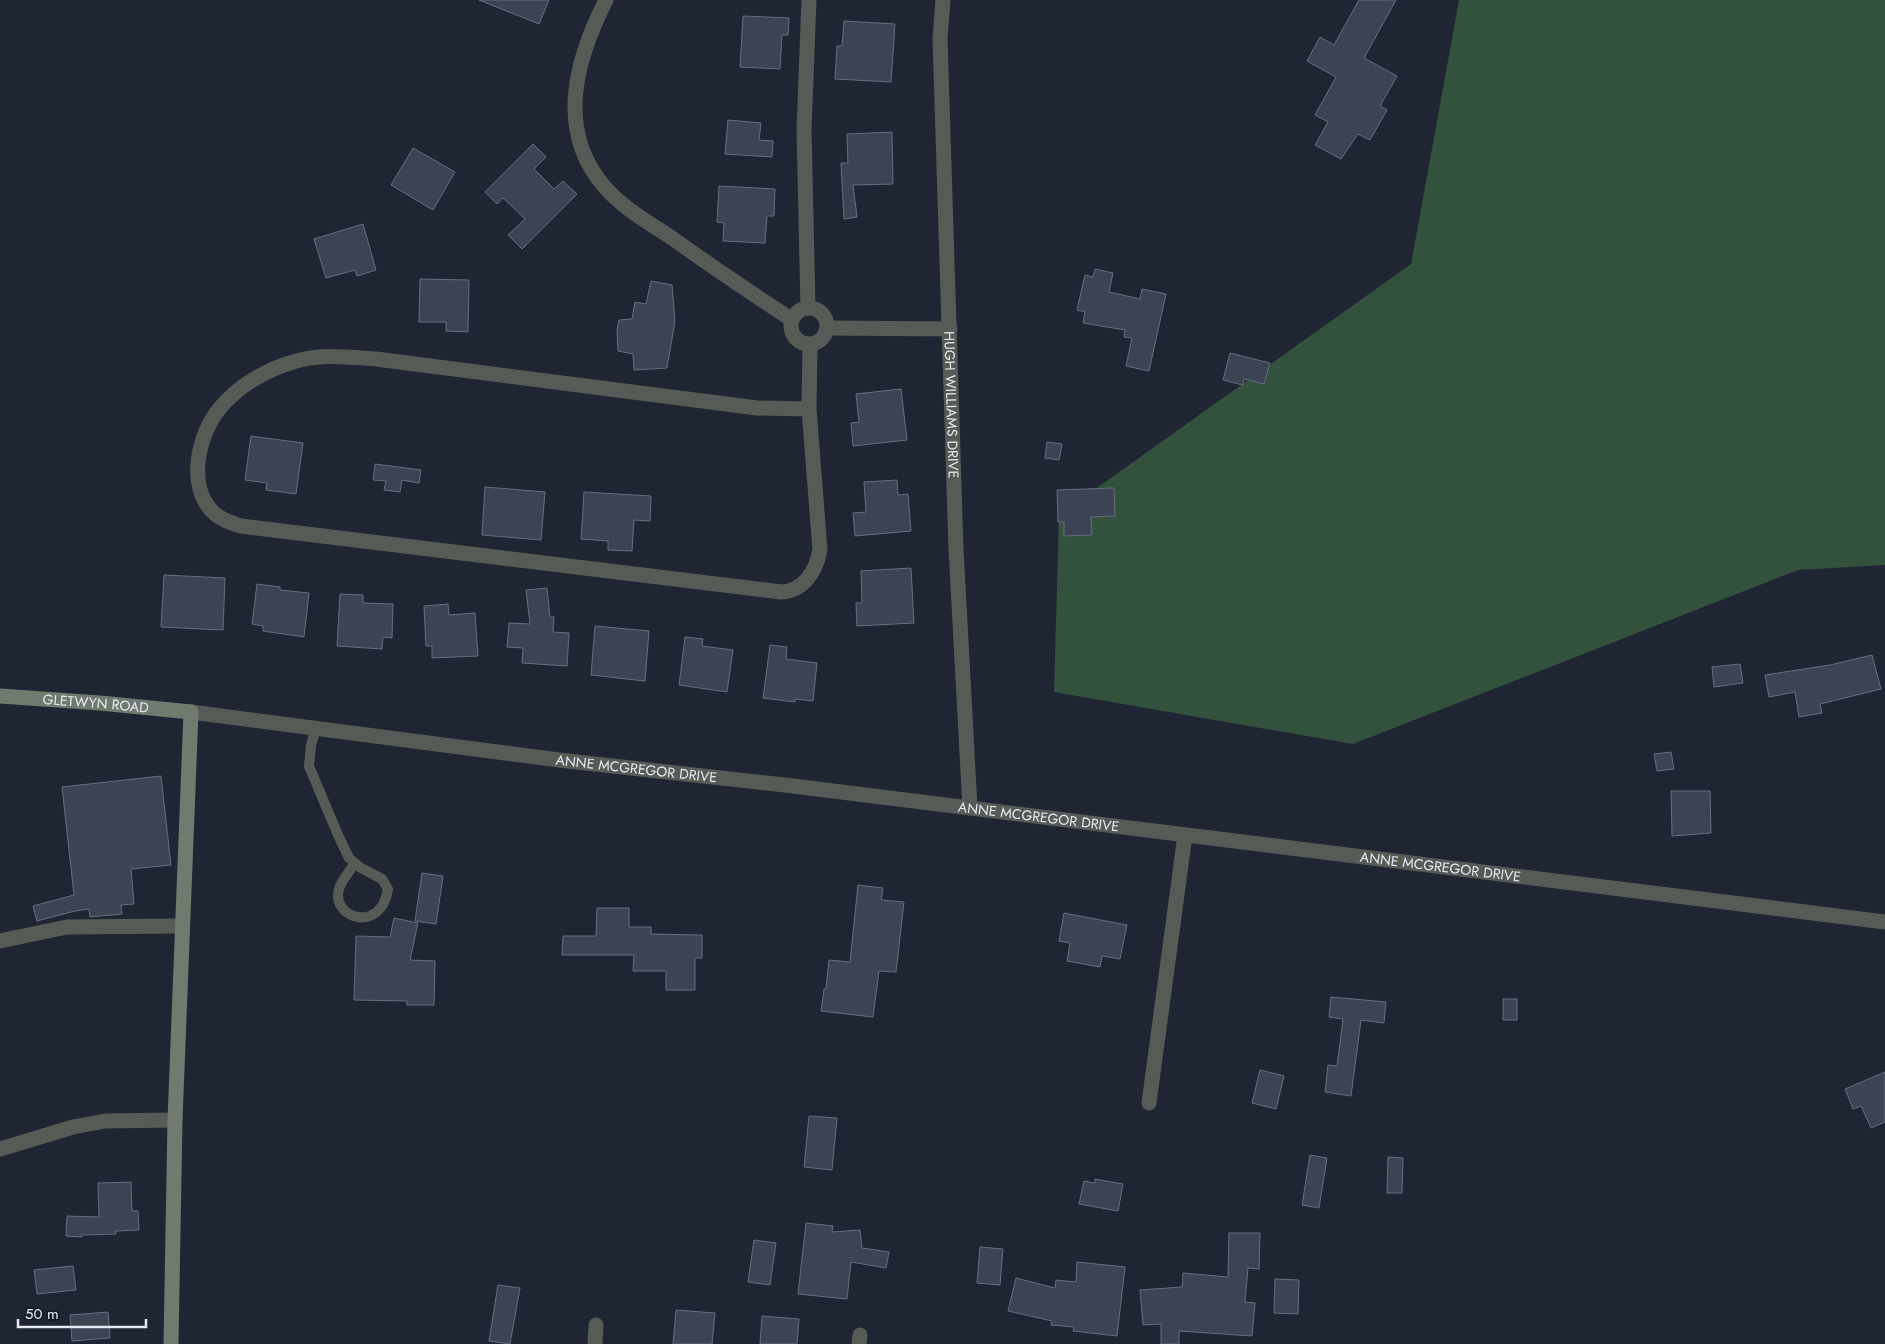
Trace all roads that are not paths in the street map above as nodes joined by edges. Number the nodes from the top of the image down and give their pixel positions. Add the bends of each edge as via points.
1 (606, 0) edge
2 (809, 0) edge
3 (943, 0) edge
4 (808, 308) junction
5 (791, 319) junction
6 (827, 328) junction
7 (950, 329) junction
8 (810, 345) junction
9 (809, 409) junction
10 (0, 696) edge
11 (191, 712) junction
12 (316, 729) junction
13 (970, 808) junction
14 (1185, 835) junction
15 (355, 863) junction
16 (1885, 922) edge
17 (182, 926) junction
18 (0, 941) edge
19 (1149, 1103) dead end
20 (175, 1120) junction
21 (0, 1149) edge
22 (596, 1325) dead end
23 (171, 1344) edge
24 (595, 1344) edge

1 - 5 street via 580,67 576,89 574,113 588,165 623,204
2 - 4 street via 804,129
3 - 7 street, HUGH WILLIAMS DRIVE via 940,38
4 - 5 street
4 - 6 street via 824,316
5 - 8 street via 796,339
6 - 7 street
6 - 8 street via 824,336
7 - 13 street, HUGH WILLIAMS DRIVE via 956,549
8 - 9 street
9 - 9 street via 820,550 810,575 792,592 241,526 213,513 202,495 198,478 197,461 204,436 219,409 238,390 263,374 311,357 376,359 758,408
10 - 11 street, GLETWYN ROAD
11 - 12 street, ANNE MCGREGOR DRIVE
11 - 17 street
12 - 13 street, ANNE MCGREGOR DRIVE
12 - 15 lane via 309,766 349,858
13 - 14 street, ANNE MCGREGOR DRIVE
14 - 16 street, ANNE MCGREGOR DRIVE
14 - 19 street
15 - 15 lane via 382,879 388,889 380,910 366,917 352,917 343,910 339,900 340,887
17 - 18 street via 67,927
17 - 20 street
20 - 21 street via 105,1121
20 - 23 street
22 - 24 street

